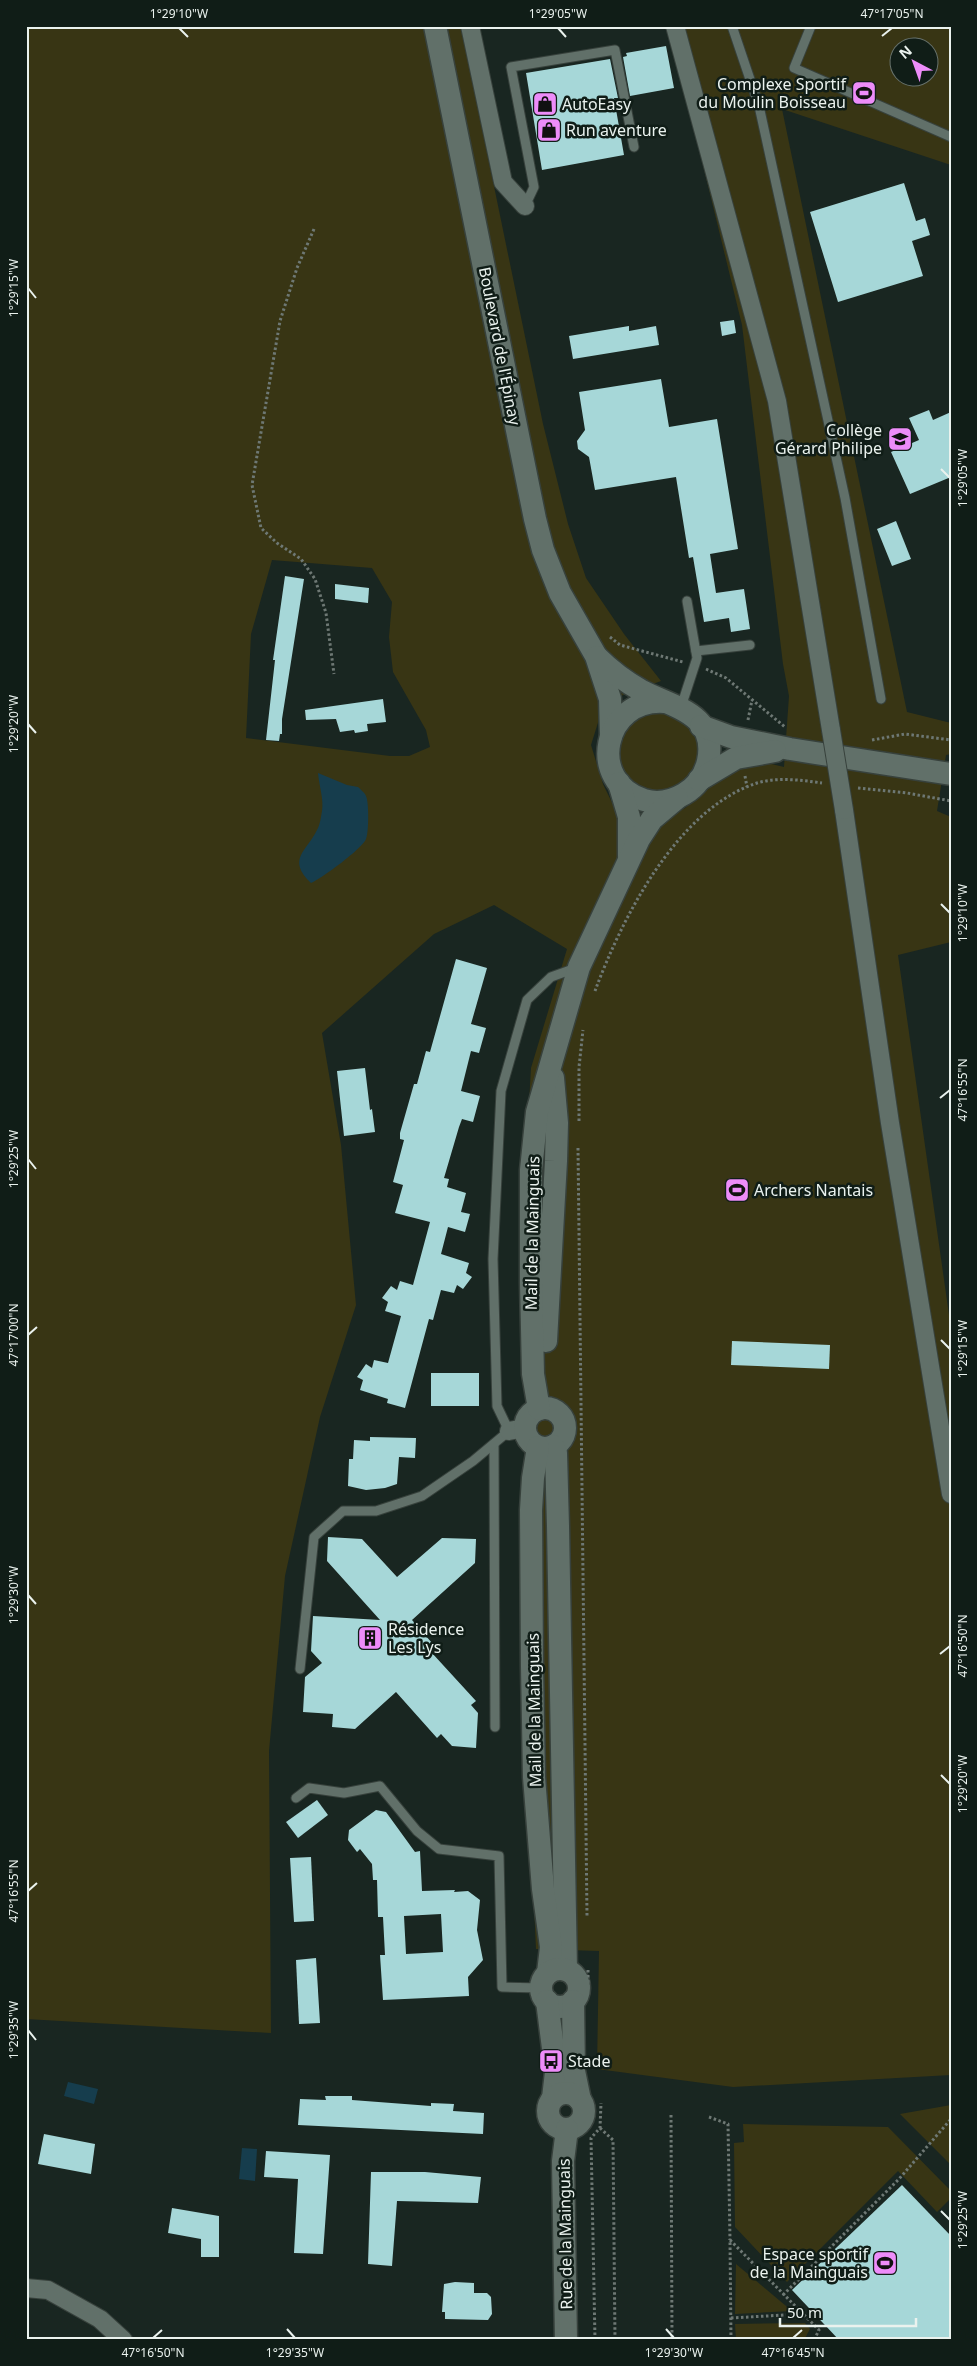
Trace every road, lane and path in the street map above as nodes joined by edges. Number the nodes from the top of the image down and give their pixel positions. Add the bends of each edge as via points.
1 (435, 26) edge
2 (470, 26) edge
3 (674, 26) edge
4 (732, 26) edge
5 (811, 26) edge
6 (951, 137) edge
7 (634, 147) dead end
8 (525, 206) joint
9 (314, 229) dead end
10 (687, 600) dead end
11 (606, 631) dead end
12 (750, 646) dead end
13 (696, 651) junction
14 (596, 656) junction
15 (694, 665) junction
16 (334, 674) dead end
17 (881, 699) dead end
18 (673, 704) junction
19 (702, 726) junction
20 (611, 736) junction
21 (791, 740) junction
22 (951, 740) edge
23 (868, 742) dead end
24 (949, 768) edge
25 (699, 780) junction
26 (619, 783) junction
27 (832, 784) dead end
28 (851, 787) dead end
29 (677, 798) junction
30 (951, 802) edge
31 (629, 857) junction
32 (579, 966) junction
33 (592, 999) dead end
34 (585, 1023) dead end
35 (579, 1128) dead end
36 (578, 1147) dead end
37 (542, 1408) junction
38 (517, 1430) junction
39 (494, 1444) junction
40 (546, 1446) junction
41 (951, 1494) edge
42 (300, 1669) dead end
43 (495, 1727) dead end
44 (296, 1798) dead end
45 (587, 1922) dead end
46 (588, 1960) dead end
47 (551, 1983) junction
48 (580, 2000) junction
49 (553, 2098) junction
50 (590, 2098) junction
51 (671, 2115) dead end
52 (709, 2117) dead end
53 (951, 2119) edge
54 (600, 2128) junction
55 (567, 2129) junction
56 (730, 2240) junction
57 (26, 2288) edge
58 (783, 2295) junction
59 (802, 2314) junction
60 (731, 2318) junction
61 (123, 2340) edge
62 (566, 2340) edge
63 (595, 2340) edge
64 (615, 2340) edge
65 (672, 2340) edge
66 (731, 2340) edge
67 (814, 2340) edge

1 - 14 street, Boulevard de l'Épinay via 534,519 560,593
2 - 8 street via 503,182
3 - 41 street, bridge via 777,401
4 - 17 lane via 760,106 845,498
5 - 6 lane via 794,68
7 - 8 lane via 615,50 512,67 534,187
9 - 16 path via 280,321 252,485 261,528 301,559 315,579 326,613
10 - 13 lane
11 - 15 path via 620,645
12 - 13 lane
13 - 15 lane
14 - 18 street, Boulevard de l'Épinay via 631,684
14 - 20 street, Boulevard de l'Épinay via 610,699
15 - 18 lane
15 - 21 path via 726,678
18 - 19 street via 695,717
18 - 20 street via 646,703 632,709 620,720
19 - 21 street via 731,737
19 - 25 street via 708,741 708,758
20 - 26 street via 609,761
21 - 24 street via 921,768
21 - 25 street via 736,758
22 - 23 path via 905,734
25 - 29 street
26 - 29 street via 632,795 647,800 660,802
26 - 31 street, Mail de la Mainguais via 629,817
27 - 33 path via 786,780 758,783 729,797 693,825 668,851 625,920
28 - 30 path via 915,794
29 - 31 street, Mail de la Mainguais via 652,819
31 - 32 street, Mail de la Mainguais via 619,885
32 - 37 street, Mail de la Mainguais via 537,1112 531,1170 533,1374
32 - 38 lane via 552,977 527,1000 500,1090 493,1260 497,1406
34 - 35 path via 579,1067
36 - 45 path
37 - 38 street via 529,1416
37 - 40 street via 558,1413 565,1424 563,1437
38 - 39 lane
38 - 40 street via 528,1439
39 - 42 lane via 422,1496 376,1511 343,1511 314,1537
39 - 43 lane
40 - 47 street, Mail de la Mainguais via 556,1453 558,1526
44 - 47 lane via 309,1788 344,1793 380,1786 416,1831 439,1849 499,1856 502,1988
46 - 48 path
47 - 48 street via 560,2006
47 - 48 street via 573,1974 578,1982
47 - 49 street, Mail de la Mainguais via 556,2072
48 - 50 street via 574,2071
49 - 50 street via 570,2094
49 - 55 street via 548,2108 549,2119 557,2127
50 - 54 path
50 - 55 street via 583,2117 577,2125
51 - 65 path
52 - 56 path via 728,2124
53 - 58 path via 899,2179
54 - 63 path via 591,2138
54 - 64 path via 613,2140
55 - 62 street, Rue de la Mainguais via 563,2161
56 - 58 path
56 - 60 path
57 - 61 street via 48,2290 100,2319
58 - 59 path
59 - 60 path
59 - 67 path via 819,2330
60 - 66 path

